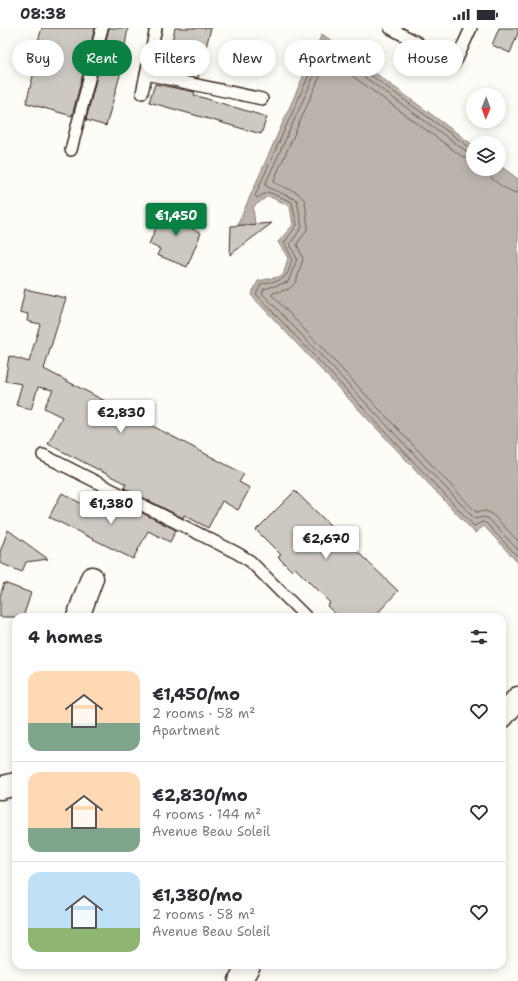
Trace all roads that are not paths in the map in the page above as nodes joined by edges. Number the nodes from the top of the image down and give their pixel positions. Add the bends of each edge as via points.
1 (102, 28) edge
2 (156, 28) edge
3 (390, 28) edge
4 (470, 28) edge
5 (153, 40) edge
6 (146, 76) edge
7 (155, 76) edge
8 (142, 93) dead end
9 (262, 99) dead end
10 (72, 150) dead end
11 (43, 455) dead end
12 (92, 578) dead end
13 (79, 613) edge
14 (302, 613) edge
15 (518, 698) edge
16 (506, 713) edge
17 (12, 785) edge
18 (0, 788) edge
19 (247, 969) edge
20 (240, 981) edge

1 - 10 lane
2 - 5 lane
3 - 4 lane via 418,43 446,67 458,59
6 - 8 lane
7 - 9 lane
11 - 14 lane via 237,553 250,561
12 - 13 street
15 - 16 street
17 - 18 street
19 - 20 street

